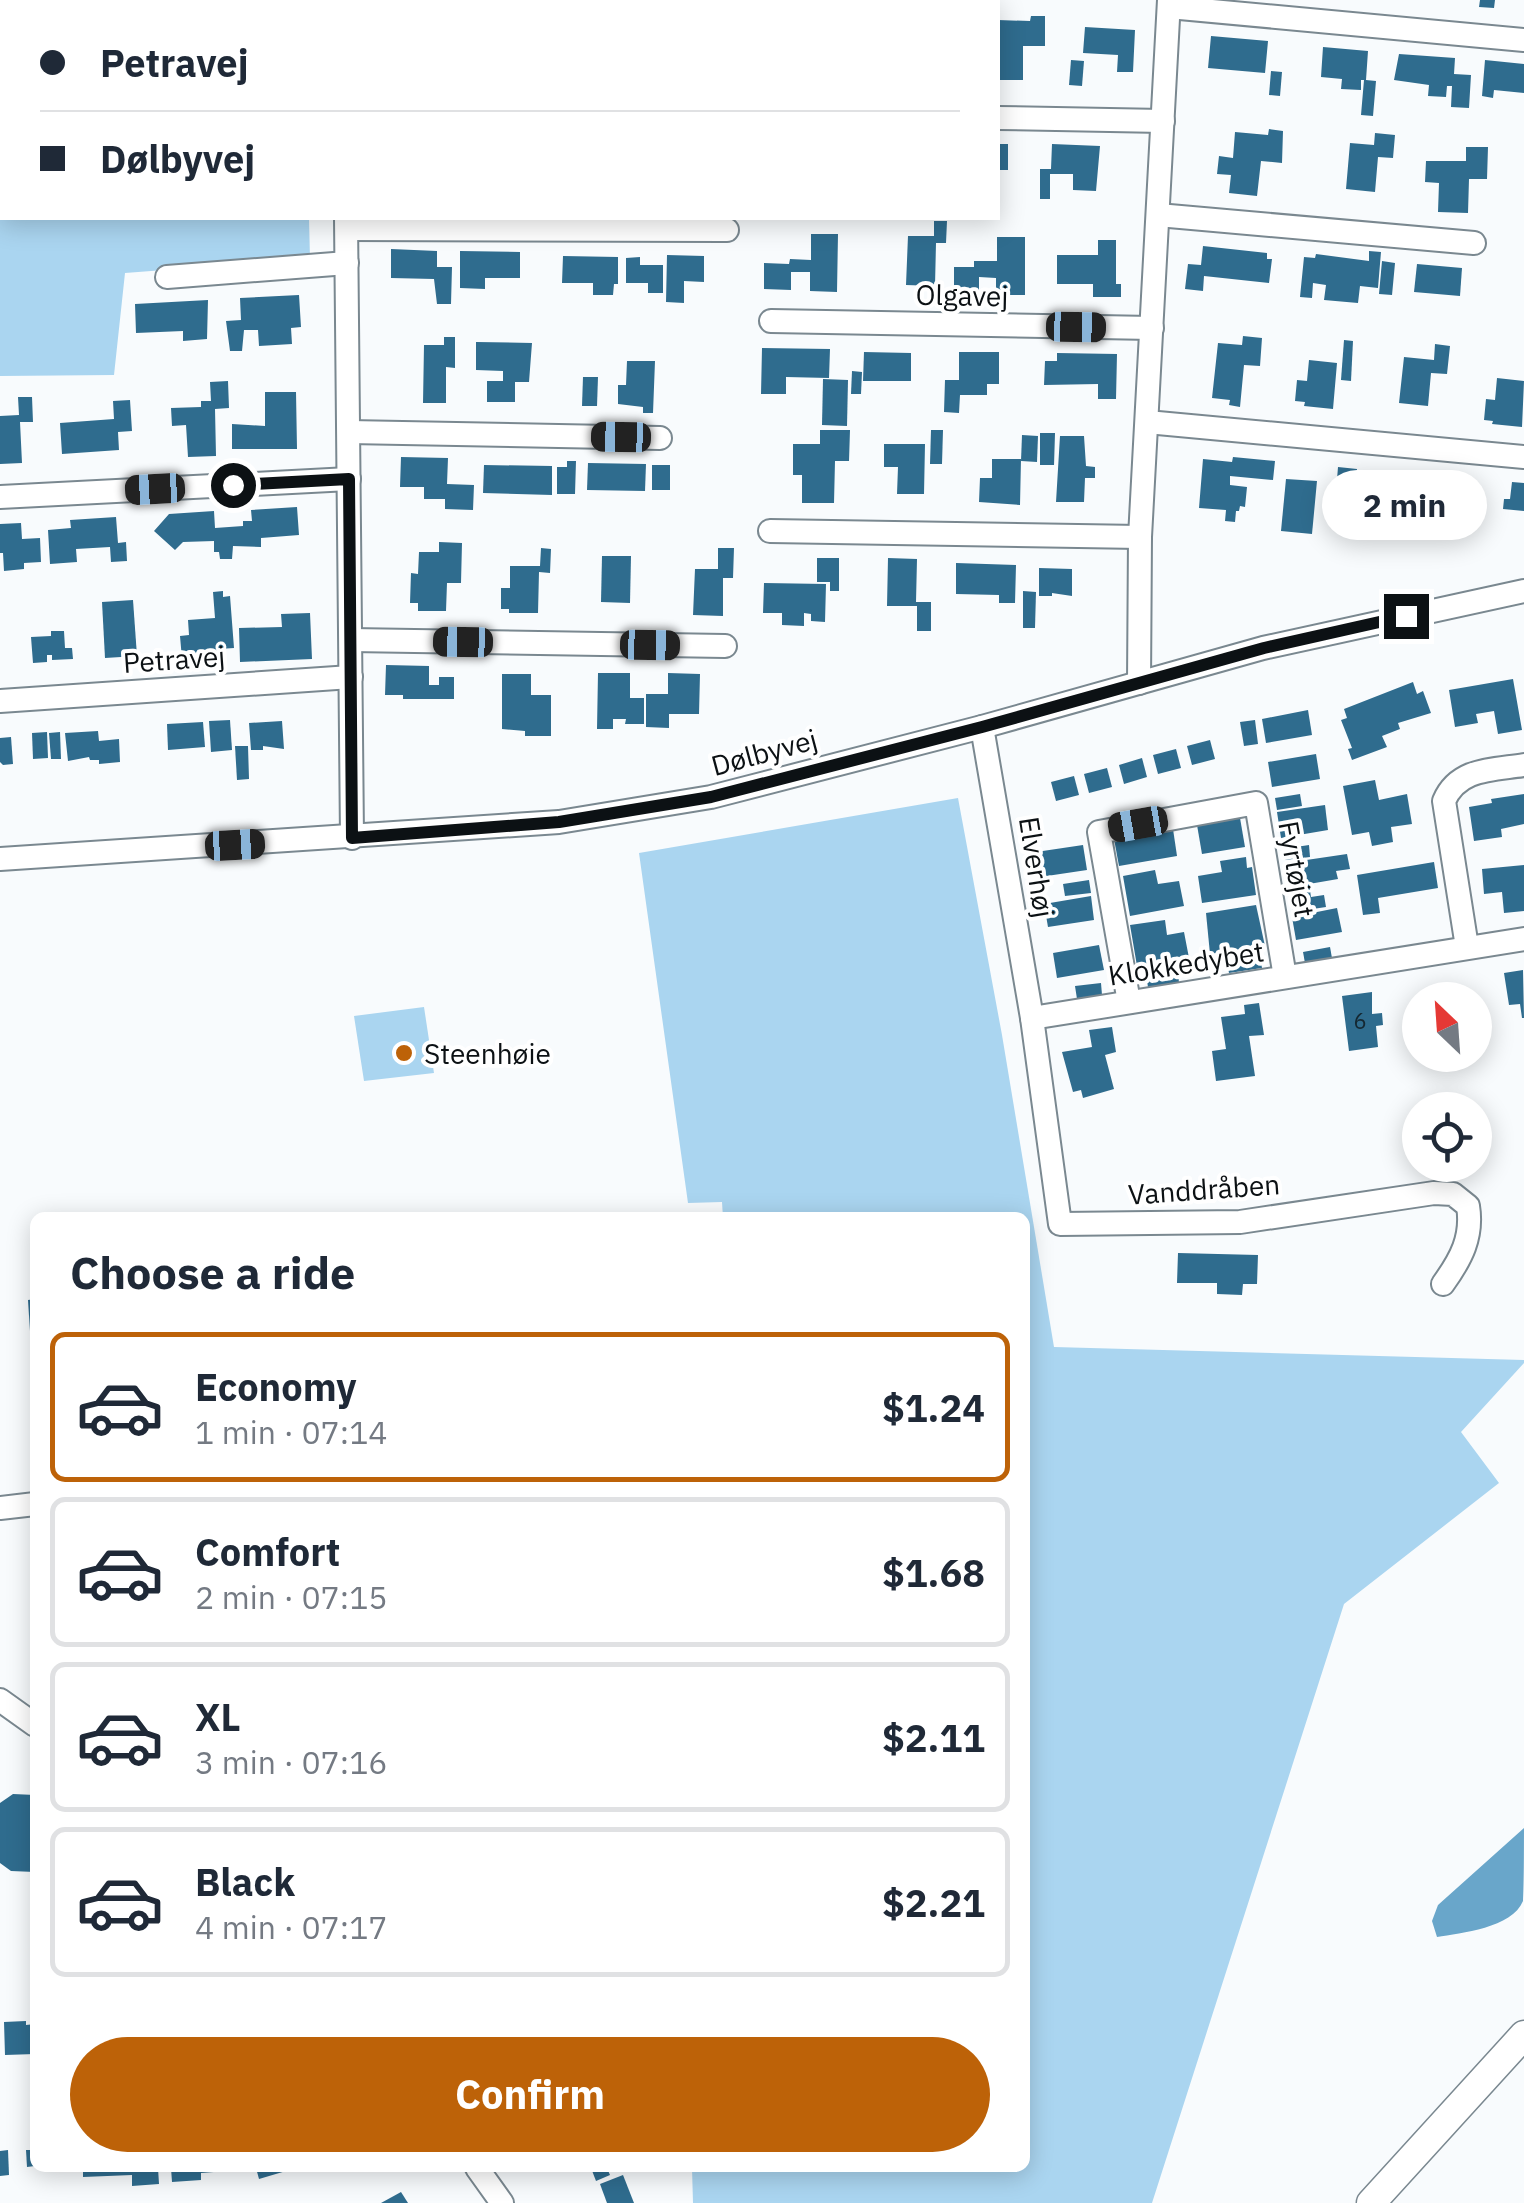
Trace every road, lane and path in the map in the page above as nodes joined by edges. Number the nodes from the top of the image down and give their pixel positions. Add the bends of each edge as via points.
1 (1169, 3) edge
2 (1524, 40) edge
3 (1000, 118) edge
4 (1163, 121) junction
5 (1158, 216) junction
6 (346, 223) edge
7 (727, 230) dead end
8 (1474, 243) dead end
9 (347, 263) junction
10 (167, 278) dead end
11 (771, 321) dead end
12 (1152, 328) junction
13 (1146, 422) junction
14 (349, 432) junction
15 (660, 438) dead end
16 (1524, 457) edge
17 (349, 479) junction
18 (0, 498) edge
19 (770, 530) dead end
20 (1140, 537) junction
21 (1524, 591) edge
22 (351, 640) junction
23 (726, 646) dead end
24 (352, 677) junction
25 (1138, 683) junction
26 (0, 700) edge
27 (982, 727) junction
28 (1524, 764) edge
29 (352, 838) junction
30 (0, 859) edge
31 (1524, 939) edge
32 (1467, 947) junction
33 (1285, 977) junction
34 (1129, 1002) junction
35 (1032, 1018) junction
36 (1443, 1284) dead end
37 (30, 1505) edge
38 (0, 1508) edge
39 (0, 1700) edge
40 (30, 1722) edge
41 (1524, 2035) edge
42 (480, 2172) edge
43 (502, 2203) edge
44 (1371, 2203) edge

1 - 2 street
1 - 4 street
3 - 4 street
4 - 5 street
5 - 8 street
5 - 12 street
6 - 7 street
6 - 9 street
9 - 10 street
9 - 14 street
11 - 12 street, Olgavej
12 - 13 street
13 - 16 street
13 - 20 street
14 - 15 street
14 - 17 street
17 - 18 street
17 - 22 street
19 - 20 street
20 - 25 street
21 - 25 street, Dølbyvej
22 - 23 street
22 - 24 street
24 - 26 street, Petravej
24 - 29 street
25 - 27 street, Dølbyvej
27 - 29 street, Dølbyvej via 711,797 559,822
27 - 35 street, Elverhøj
28 - 32 street via 1471,773 1444,802
29 - 30 street, Dølbyvej
31 - 32 street, Klokkedybet
32 - 33 street, Klokkedybet
33 - 34 street, Klokkedybet
33 - 34 street, Fyrtøjet via 1256,803 1099,832
34 - 35 street, Klokkedybet
35 - 36 street, Vanddråben via 1060,1224 1240,1222 1453,1194 1468,1206 1472,1228
37 - 38 street
39 - 40 street
41 - 44 main road
42 - 43 street

